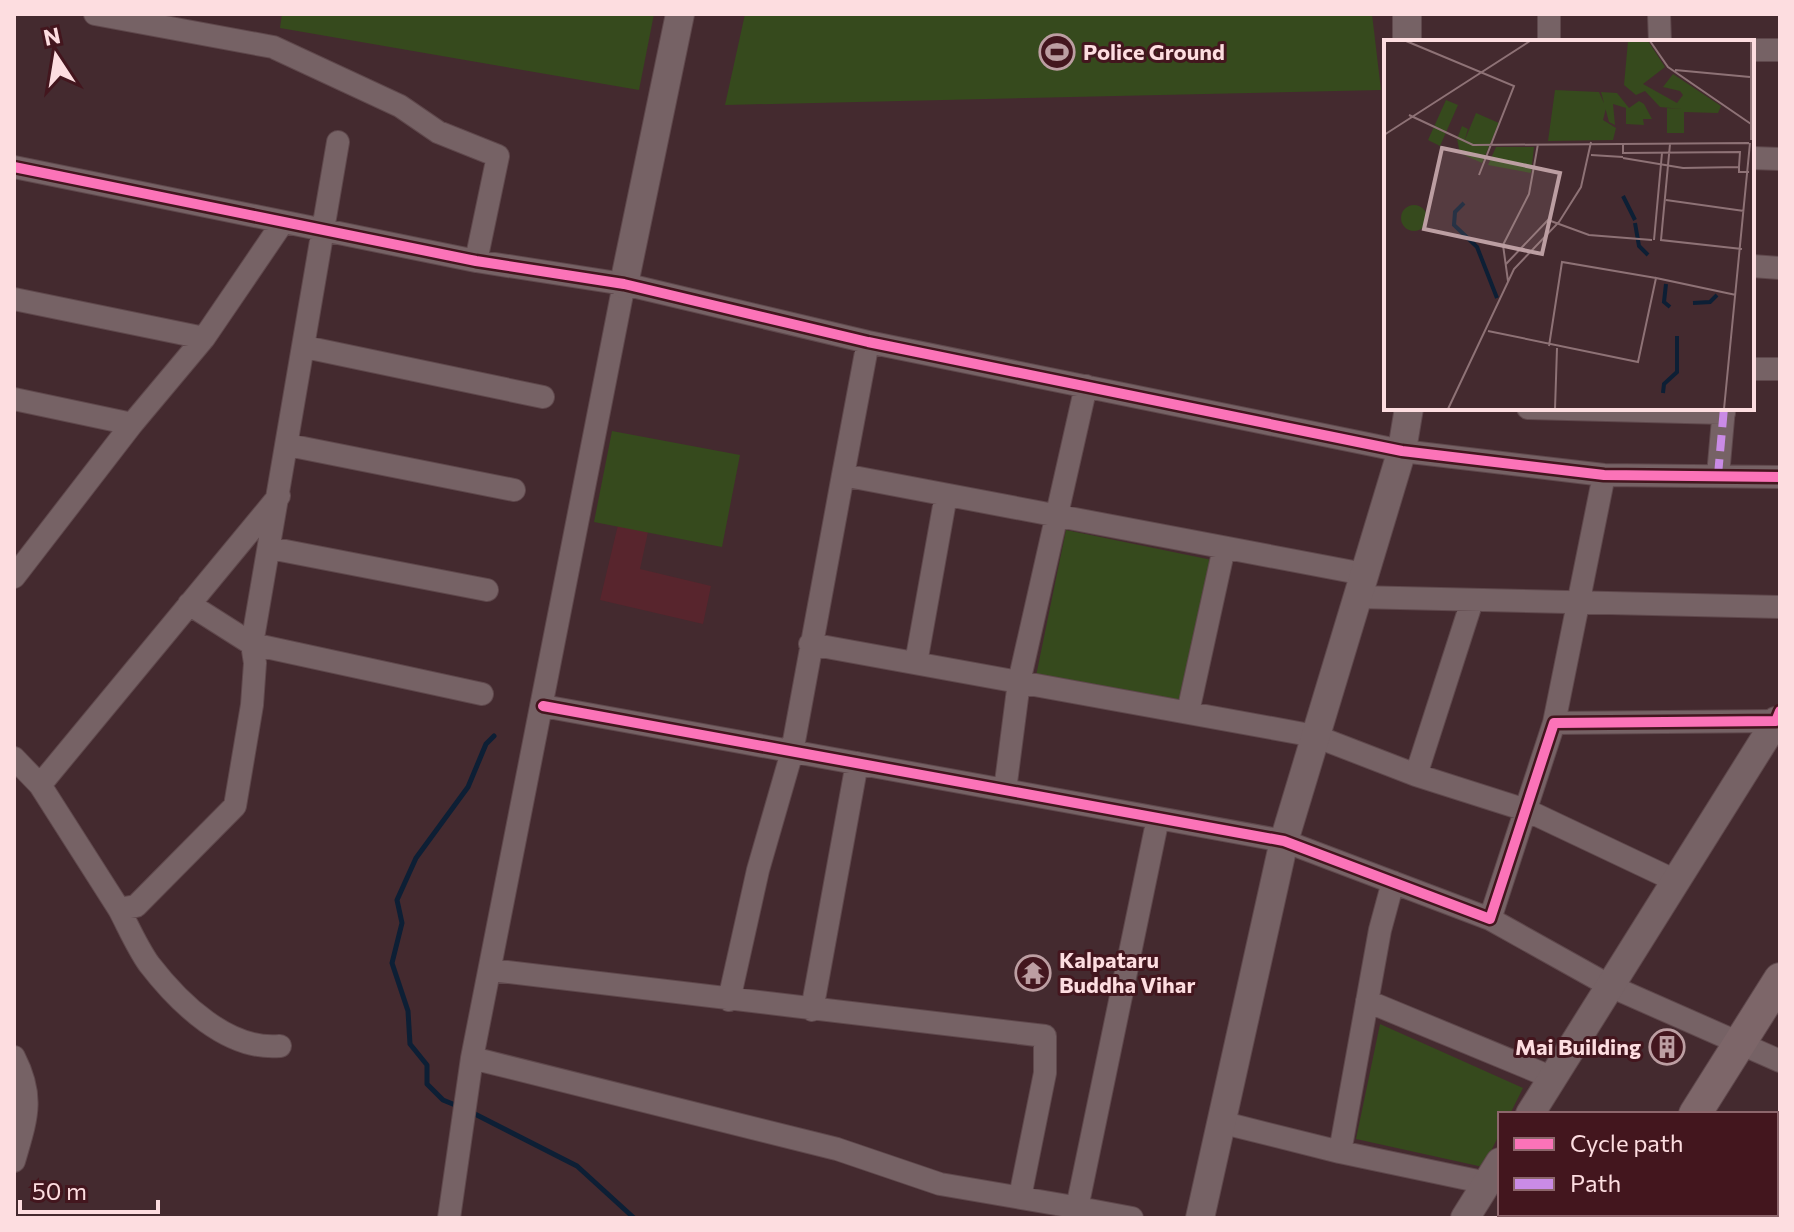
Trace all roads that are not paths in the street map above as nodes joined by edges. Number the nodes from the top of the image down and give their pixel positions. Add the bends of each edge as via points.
1 (95, 14) edge
2 (680, 14) edge
3 (1407, 14) edge
4 (1549, 14) edge
5 (1659, 14) edge
6 (1407, 40) edge
7 (1549, 40) edge
8 (1660, 40) edge
9 (1754, 50) edge
10 (1780, 50) edge
11 (338, 142) dead end
12 (1754, 158) edge
13 (1780, 159) edge
14 (14, 167) edge
15 (283, 222) junction
16 (325, 231) junction
17 (476, 261) junction
18 (1754, 266) edge
19 (1780, 268) edge
20 (624, 284) junction
21 (14, 299) edge
22 (204, 338) junction
23 (868, 342) junction
24 (305, 347) junction
25 (1754, 369) edge
26 (1780, 369) edge
27 (1086, 386) junction
28 (543, 397) dead end
29 (14, 399) edge
30 (1409, 410) edge
31 (1659, 410) edge
32 (1724, 411) edge
33 (132, 424) junction
34 (288, 445) junction
35 (1402, 451) junction
36 (843, 475) junction
37 (1604, 475) junction
38 (1718, 475) junction
39 (1780, 477) edge
40 (514, 490) dead end
41 (946, 495) junction
42 (279, 496) junction
43 (1054, 515) junction
44 (244, 538) junction
45 (1224, 548) junction
46 (269, 550) junction
47 (14, 577) edge
48 (1361, 586) junction
49 (487, 590) dead end
50 (1472, 601) junction
51 (1579, 603) junction
52 (189, 604) junction
53 (1780, 607) edge
54 (252, 644) junction
55 (810, 644) junction
56 (916, 663) junction
57 (1019, 682) junction
58 (482, 694) dead end
59 (543, 706) junction
60 (1188, 712) junction
61 (1779, 718) edge
62 (1554, 723) junction
63 (1315, 736) junction
64 (792, 752) junction
65 (14, 758) edge
66 (857, 763) junction
67 (1416, 775) junction
68 (40, 785) junction
69 (1005, 790) junction
70 (1526, 810) junction
71 (1158, 818) junction
72 (1284, 841) junction
73 (1676, 881) junction
74 (1393, 882) junction
75 (119, 909) junction
76 (1490, 919) junction
77 (491, 970) junction
78 (1780, 979) edge
79 (1610, 986) junction
80 (729, 1000) junction
81 (1367, 1001) junction
82 (812, 1010) junction
83 (1740, 1042) junction
84 (280, 1046) dead end
85 (14, 1057) edge
86 (472, 1058) junction
87 (1780, 1061) edge
88 (1553, 1078) junction
89 (1531, 1112) edge
90 (1696, 1112) edge
91 (1220, 1122) junction
92 (1340, 1152) junction
93 (14, 1161) edge
94 (1494, 1172) edge
95 (1020, 1197) junction
96 (1072, 1211) edge
97 (449, 1218) edge
98 (1132, 1218) edge
99 (1200, 1218) edge
100 (1465, 1218) edge

1 - 17 street via 273,47 400,106 438,132 498,156
2 - 20 street
3 - 6 street
4 - 7 street
5 - 8 street
9 - 10 street
11 - 16 street
12 - 13 street
14 - 15 street
15 - 16 street
15 - 22 street
16 - 17 street
16 - 24 street
17 - 20 street
18 - 19 street
20 - 23 street
20 - 59 street
21 - 22 street
22 - 33 street
23 - 27 street
23 - 36 street
24 - 28 street
24 - 34 street
25 - 26 street
27 - 35 street
27 - 43 street
29 - 33 street
30 - 35 street
31 - 32 street
32 - 38 street
33 - 47 street
34 - 40 street
34 - 42 street
35 - 37 street
35 - 48 street
36 - 41 street
36 - 55 street
37 - 38 street
37 - 51 street
38 - 39 street
41 - 43 street
41 - 56 street
42 - 44 street
42 - 46 street
43 - 45 street
43 - 57 street
44 - 46 street
44 - 52 street
45 - 48 street
45 - 60 street
46 - 49 street
46 - 54 street
48 - 50 street
48 - 63 street
50 - 51 street
50 - 67 street
51 - 53 street
51 - 62 street
52 - 54 street
52 - 68 street
54 - 58 street
54 - 75 street via 252,705 235,806 136,906
55 - 56 street
55 - 64 street
56 - 57 street
57 - 60 street
57 - 69 street
59 - 64 street
59 - 77 street
60 - 63 street
61 - 62 street
61 - 73 street
62 - 70 street
63 - 67 street
63 - 72 street
64 - 66 street
64 - 80 street
65 - 68 street
66 - 69 street
66 - 82 street
67 - 70 street
68 - 75 street
69 - 71 street
70 - 73 street
70 - 76 street
71 - 72 street
71 - 96 street
72 - 74 street
72 - 91 street
73 - 79 street
74 - 76 street
74 - 81 street
75 - 84 street via 148,963 218,1031 259,1048
76 - 79 street
77 - 80 street
77 - 86 street
78 - 83 main road
79 - 83 street
79 - 88 street
80 - 82 street
81 - 88 street
81 - 92 street
82 - 95 street via 1045,1036 1045,1073
83 - 87 street
83 - 90 main road
85 - 93 street via 24,1076 29,1110
86 - 95 street via 827,1146 940,1184
86 - 97 street
88 - 89 street
91 - 92 street
91 - 99 street
92 - 94 street
94 - 100 street
95 - 96 street
96 - 98 street

